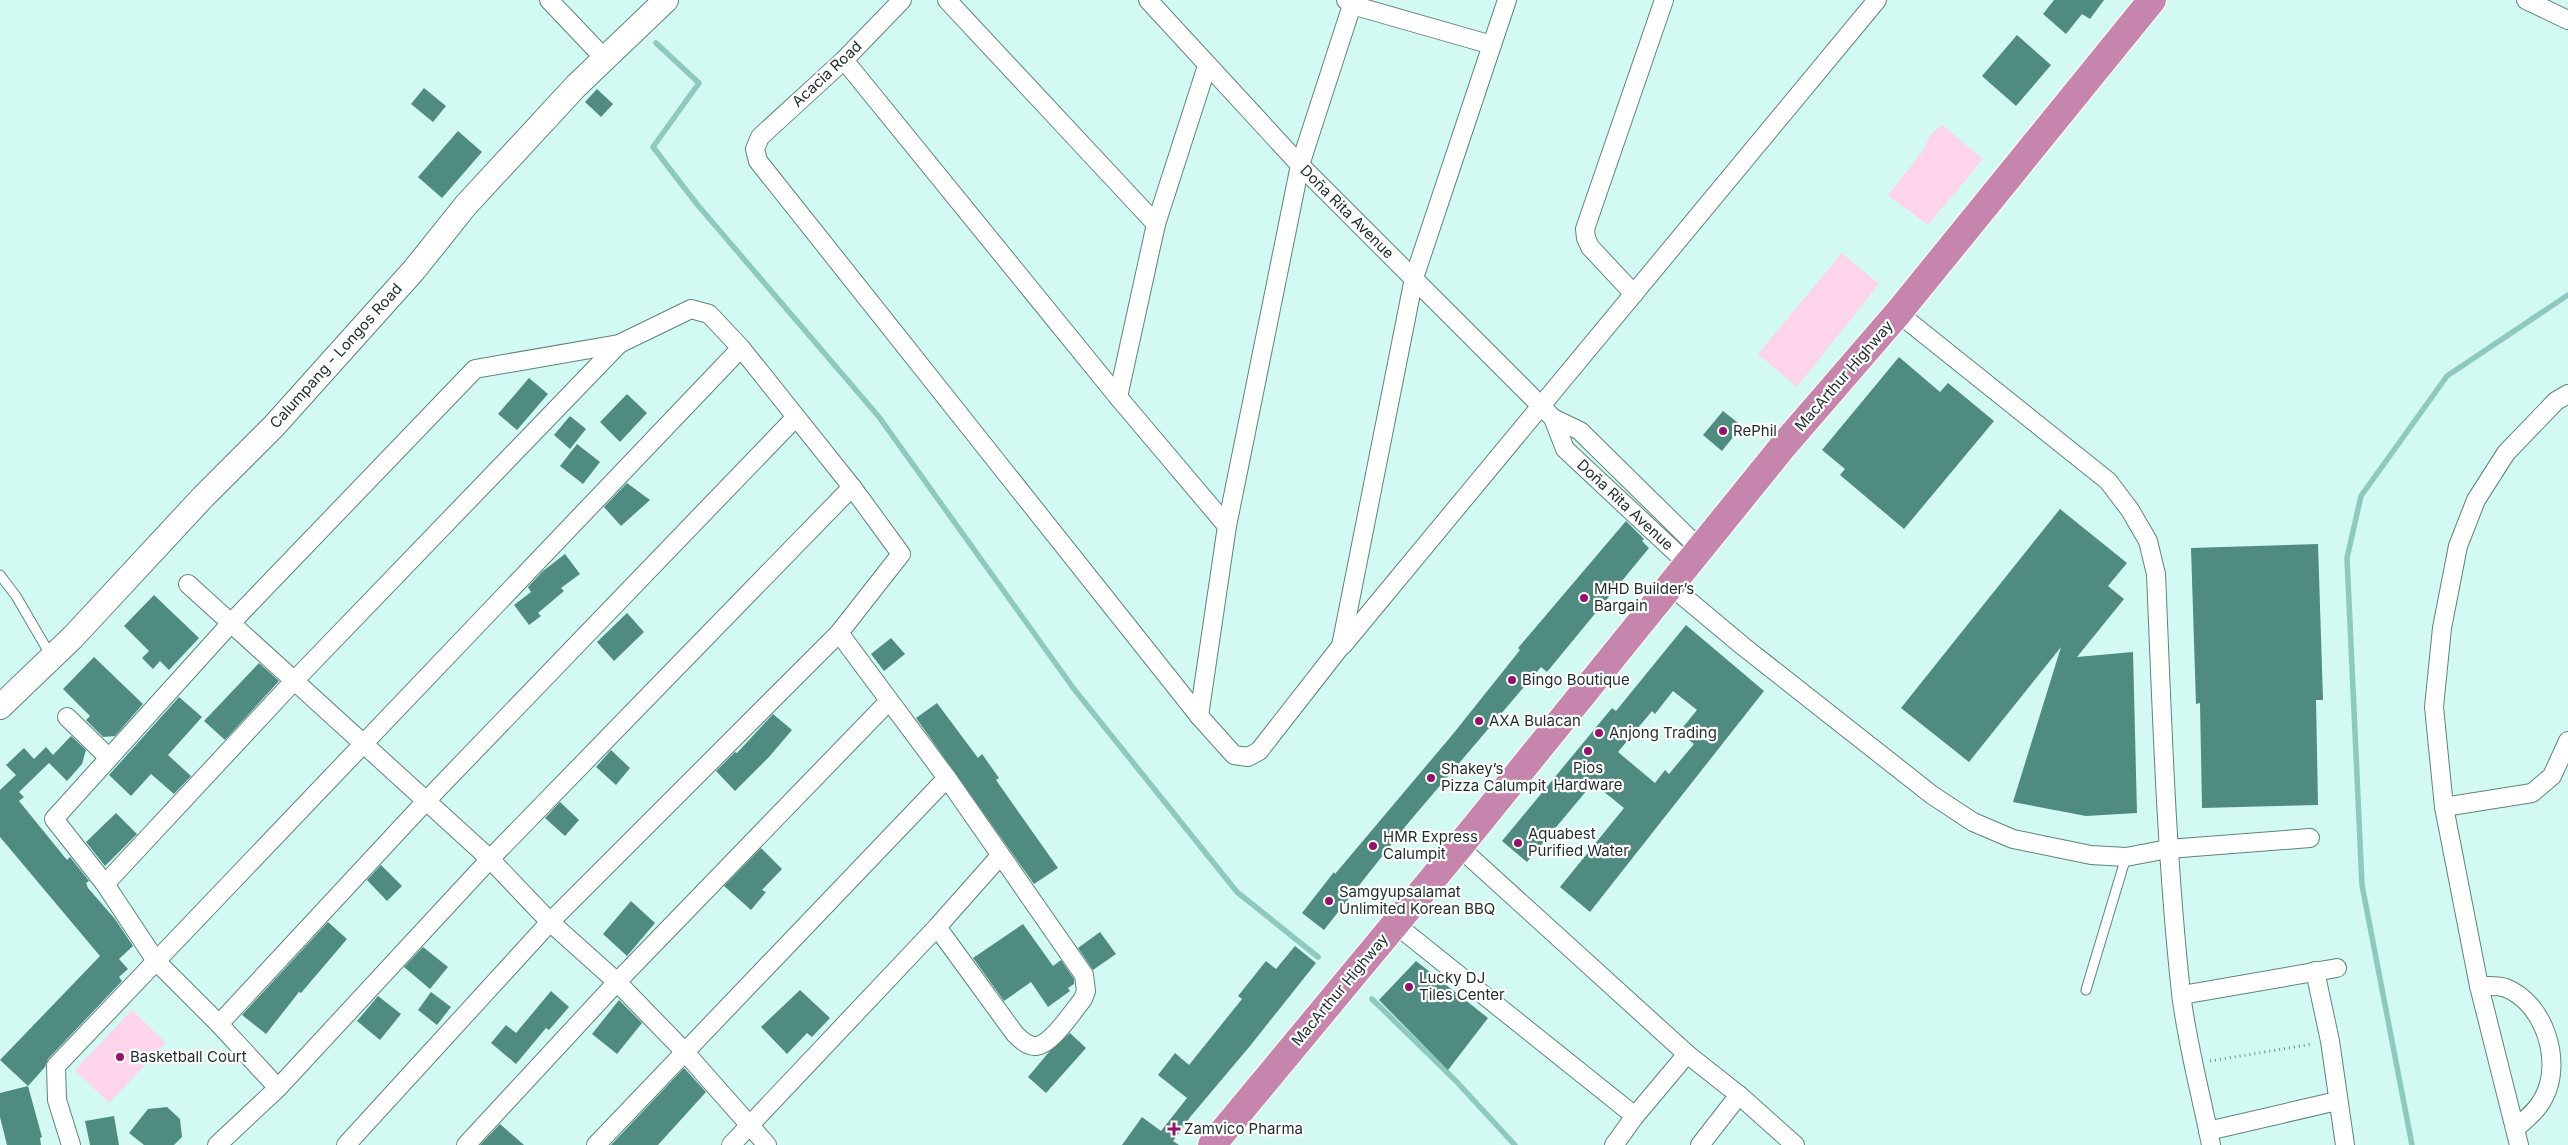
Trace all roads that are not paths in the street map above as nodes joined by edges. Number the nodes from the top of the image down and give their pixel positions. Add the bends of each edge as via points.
1 (549, 0) edge
2 (666, 0) edge
3 (902, 0) edge
4 (947, 0) edge
5 (1148, 0) edge
6 (1507, 0) edge
7 (1664, 0) edge
8 (1877, 0) edge
9 (2152, 0) edge
10 (2526, 0) edge
11 (1349, 3) edge
12 (2568, 20) edge
13 (1492, 45) junction
14 (605, 59) junction
15 (844, 60) junction
16 (1208, 66) junction
17 (1300, 165) junction
18 (1156, 224) junction
19 (1414, 278) junction
20 (1634, 294) junction
21 (1898, 313) junction
22 (619, 344) junction
23 (741, 348) junction
24 (2568, 394) edge
25 (1118, 397) junction
26 (1547, 412) junction
27 (795, 418) junction
28 (852, 487) junction
29 (1227, 526) junction
30 (1694, 557) junction
31 (0, 574) edge
32 (188, 584) dead end
33 (1671, 586) junction
34 (231, 623) junction
35 (840, 633) junction
36 (1341, 646) junction
37 (51, 656) junction
38 (294, 681) junction
39 (889, 701) junction
40 (0, 707) edge
41 (1200, 716) junction
42 (67, 717) dead end
43 (2568, 741) edge
44 (364, 742) junction
45 (109, 758) junction
46 (947, 778) junction
47 (427, 800) junction
48 (2444, 807) junction
49 (2310, 838) dead end
50 (1459, 847) junction
51 (2168, 850) junction
52 (1000, 856) junction
53 (2126, 857) junction
54 (490, 859) junction
55 (105, 884) junction
56 (550, 922) junction
57 (1395, 924) junction
58 (937, 926) junction
59 (156, 961) junction
60 (2337, 968) dead end
61 (2315, 970) junction
62 (617, 982) junction
63 (2479, 986) junction
64 (2086, 990) dead end
65 (2182, 995) junction
66 (219, 1024) junction
67 (684, 1051) junction
68 (1687, 1054) junction
69 (278, 1088) junction
70 (1739, 1095) junction
71 (2337, 1101) junction
72 (1635, 1116) junction
73 (750, 1125) junction
74 (2517, 1137) edge
75 (2210, 1138) edge
76 (1790, 1144) edge
77 (71, 1145) edge
78 (217, 1145) edge
79 (346, 1145) edge
80 (466, 1145) edge
81 (596, 1145) edge
82 (731, 1145) edge
83 (767, 1145) edge
84 (1212, 1145) edge
85 (1614, 1145) edge
86 (1700, 1145) edge
87 (2345, 1145) edge

1 - 14 street
2 - 14 street, Calumpang - Longos Road
3 - 15 street, Acacia Road
4 - 18 street
5 - 16 street, Doña Rita Avenue
6 - 13 street
7 - 20 street via 1586,229 1590,248
8 - 20 street
9 - 21 highway, MacArthur Highway
10 - 12 street
11 - 13 street
11 - 17 street
13 - 19 street
14 - 37 street, Calumpang - Longos Road via 466,205 414,270 274,426 73,637
15 - 25 street
15 - 41 street, Acacia Road via 760,136 754,149 758,161
16 - 17 street, Doña Rita Avenue
16 - 18 street
17 - 19 street, Doña Rita Avenue
17 - 29 street
18 - 25 street
19 - 26 street, Doña Rita Avenue
19 - 36 street
20 - 26 street
21 - 30 highway, MacArthur Highway via 1784,445
21 - 51 street via 2108,481 2148,541 2156,574
22 - 23 street via 691,310 709,314
22 - 34 street via 475,369
22 - 38 street
23 - 27 street
23 - 44 street
24 - 48 street via 2556,402 2506,454 2476,500 2458,546 2442,628 2434,707
25 - 29 street
26 - 30 street, Doña Rita Avenue via 1565,449
26 - 36 street
27 - 28 street
27 - 47 street
28 - 35 street via 901,554
28 - 54 street
29 - 41 street
30 - 33 highway, MacArthur Highway
31 - 37 lane
32 - 34 street
33 - 50 highway, MacArthur Highway
33 - 53 street via 1924,789 1973,822 2013,839 2044,847
34 - 38 street
34 - 45 street
35 - 39 street
35 - 56 street
36 - 41 street via 1260,751 1248,757 1234,755
37 - 40 street, Calumpang - Longos Road
38 - 44 street
38 - 55 street
39 - 46 street
39 - 62 street
42 - 45 street
43 - 48 street via 2552,776 2532,792
44 - 47 street
44 - 59 street
45 - 55 street via 54,819
46 - 52 street
46 - 67 street
47 - 54 street
47 - 66 street
48 - 63 street
49 - 51 street
50 - 57 highway, MacArthur Highway
50 - 68 street
51 - 53 street
51 - 65 street
52 - 58 street
52 - 58 street via 1087,983 1083,999 1045,1044 1034,1047 1015,1034
53 - 64 lane
54 - 56 street
54 - 69 street
55 - 59 street
56 - 62 street
56 - 79 street
57 - 72 street
57 - 84 highway, MacArthur Highway
58 - 73 street
59 - 66 street
59 - 77 street via 56,1066 57,1100
60 - 61 street
61 - 65 street
61 - 71 street via 2330,1041
62 - 67 street
62 - 80 street
63 - 74 street
63 - 74 street via 2504,986 2519,994 2546,1029 2550,1073 2545,1096
65 - 75 street
66 - 69 street
67 - 73 street
67 - 81 street
68 - 70 street
68 - 72 street
69 - 78 street
70 - 76 street
70 - 86 street
71 - 75 street
71 - 87 street
72 - 85 street
73 - 82 street
73 - 83 street

